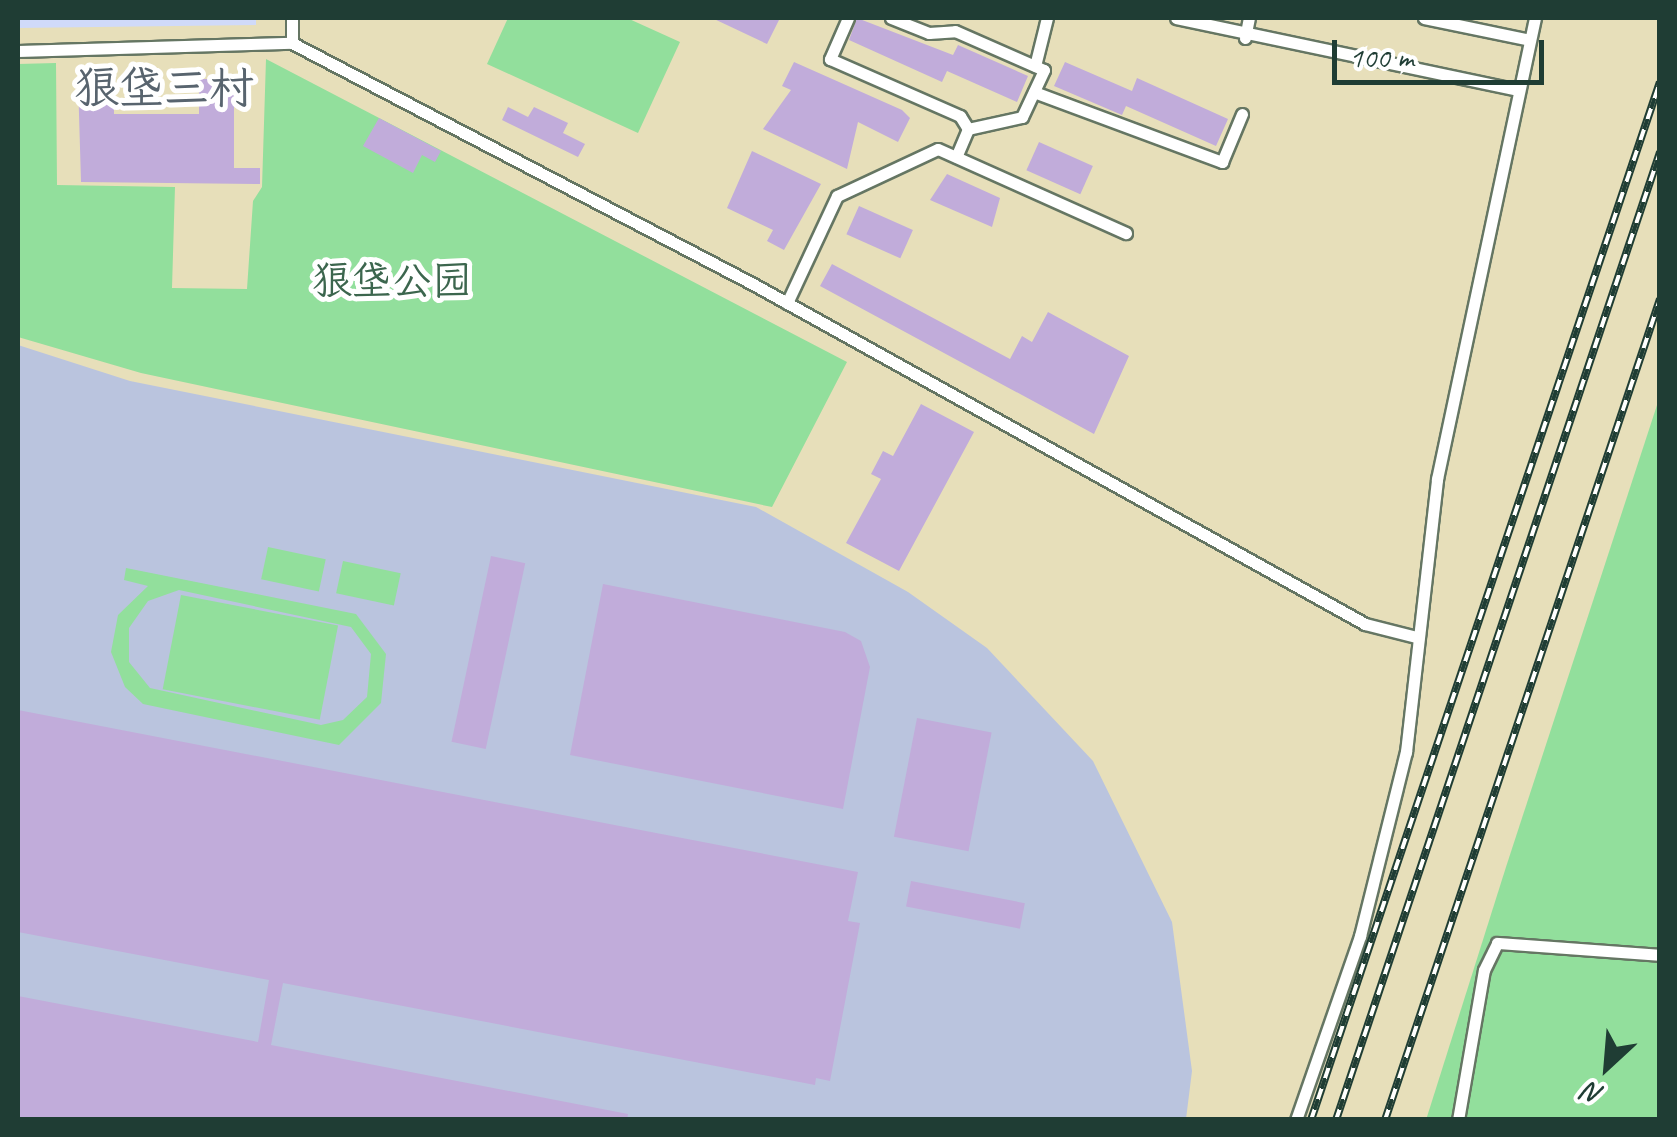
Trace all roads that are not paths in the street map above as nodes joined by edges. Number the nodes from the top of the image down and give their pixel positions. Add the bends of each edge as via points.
1 (292, 18) edge
2 (848, 18) edge
3 (892, 18) edge
4 (1047, 18) edge
5 (1176, 18) edge
6 (1250, 18) edge
7 (1424, 18) edge
8 (1535, 18) edge
9 (1246, 35) junction
10 (1530, 40) junction
11 (292, 43) junction
12 (18, 50) edge
13 (1034, 66) junction
14 (1518, 90) junction
15 (1034, 92) junction
16 (1242, 114) dead end
17 (968, 128) junction
18 (956, 157) junction
19 (1126, 233) dead end
20 (788, 304) junction
21 (1416, 637) junction
22 (1660, 956) edge
23 (1296, 1120) edge
24 (1458, 1120) edge

1 - 11 street
2 - 17 street via 830,59 960,116
3 - 13 street via 929,33 954,31
4 - 13 street
5 - 9 street
6 - 9 street
7 - 10 street
8 - 10 street
9 - 14 street
10 - 14 street
11 - 12 street
11 - 20 street
13 - 15 street via 1044,70
14 - 21 street via 1436,479
15 - 16 street via 1222,162
15 - 17 street via 1022,116
17 - 18 street
18 - 19 street
18 - 20 street via 938,149 837,196
20 - 21 street via 1365,624
21 - 23 street via 1406,752 1365,918
22 - 24 street via 1497,944 1484,970

